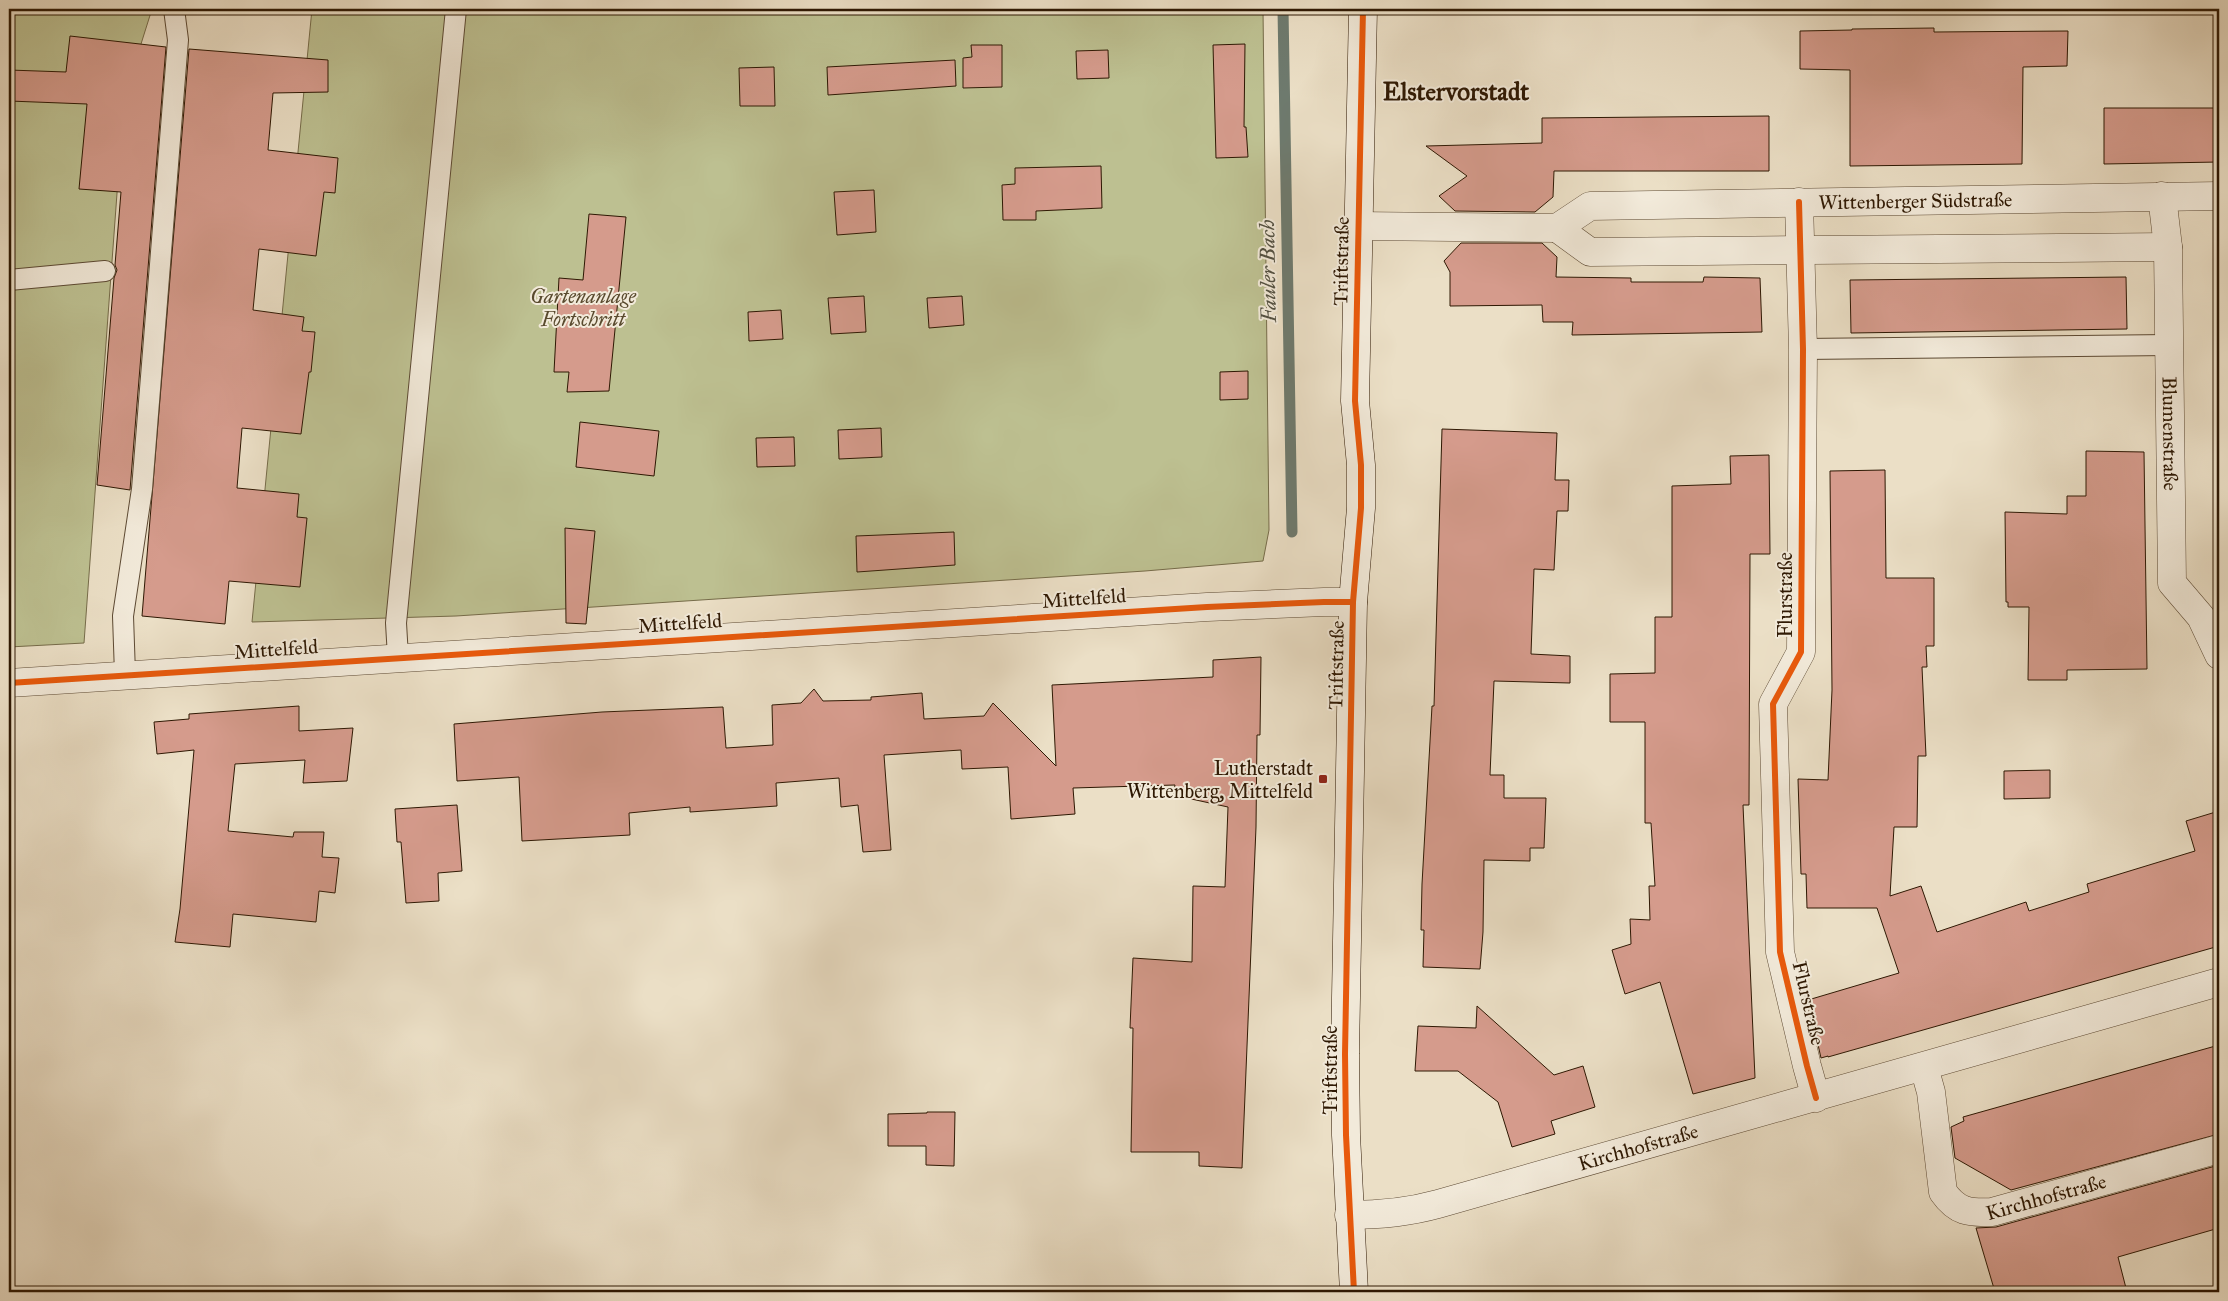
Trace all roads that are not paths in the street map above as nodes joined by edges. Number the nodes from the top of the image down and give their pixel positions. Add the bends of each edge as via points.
1 (174, 9) edge
2 (456, 9) edge
3 (1363, 9) edge
4 (2162, 196) junction
5 (2219, 196) edge
6 (1799, 202) junction
7 (1357, 226) junction
8 (1557, 228) junction
9 (2168, 247) junction
10 (1800, 250) junction
11 (105, 271) dead end
12 (9, 280) edge
13 (2169, 345) junction
14 (1803, 349) junction
15 (1353, 602) junction
16 (2219, 655) edge
17 (398, 657) junction
18 (125, 674) junction
19 (9, 683) edge
20 (2219, 982) edge
21 (1924, 1067) junction
22 (1816, 1098) junction
23 (2219, 1149) edge
24 (1349, 1216) junction
25 (1354, 1292) edge

1 - 18 lane via 178,40 142,479 123,616
2 - 17 lane via 396,623
3 - 7 street, Triftstraße
4 - 5 street, Wittenberger Südstraße
4 - 6 street, Wittenberger Südstraße
4 - 9 street, Blumenstraße
6 - 8 street, Wittenberger Südstraße via 1590,206
6 - 10 street, Flurstraße
7 - 8 street
7 - 15 street, Triftstraße via 1355,401 1361,499
8 - 10 street via 1590,252
9 - 10 street
9 - 13 street, Blumenstraße
10 - 14 street, Flurstraße
11 - 12 lane
13 - 14 lane
13 - 16 street, Blumenstraße via 2172,583 2201,617
14 - 22 street, Flurstraße via 1801,652 1773,704 1780,952
15 - 17 street, Mittelfeld via 1207,607
15 - 24 street, Triftstraße via 1346,1054
17 - 18 street, Mittelfeld
18 - 19 street, Mittelfeld
20 - 21 street, Kirchhofstraße
21 - 22 street, Kirchhofstraße
21 - 23 street, Kirchhofstraße via 1931,1092 1943,1192 1951,1204 1960,1209 1992,1212
22 - 24 street, Kirchhofstraße via 1414,1211
24 - 25 street, Triftstraße

